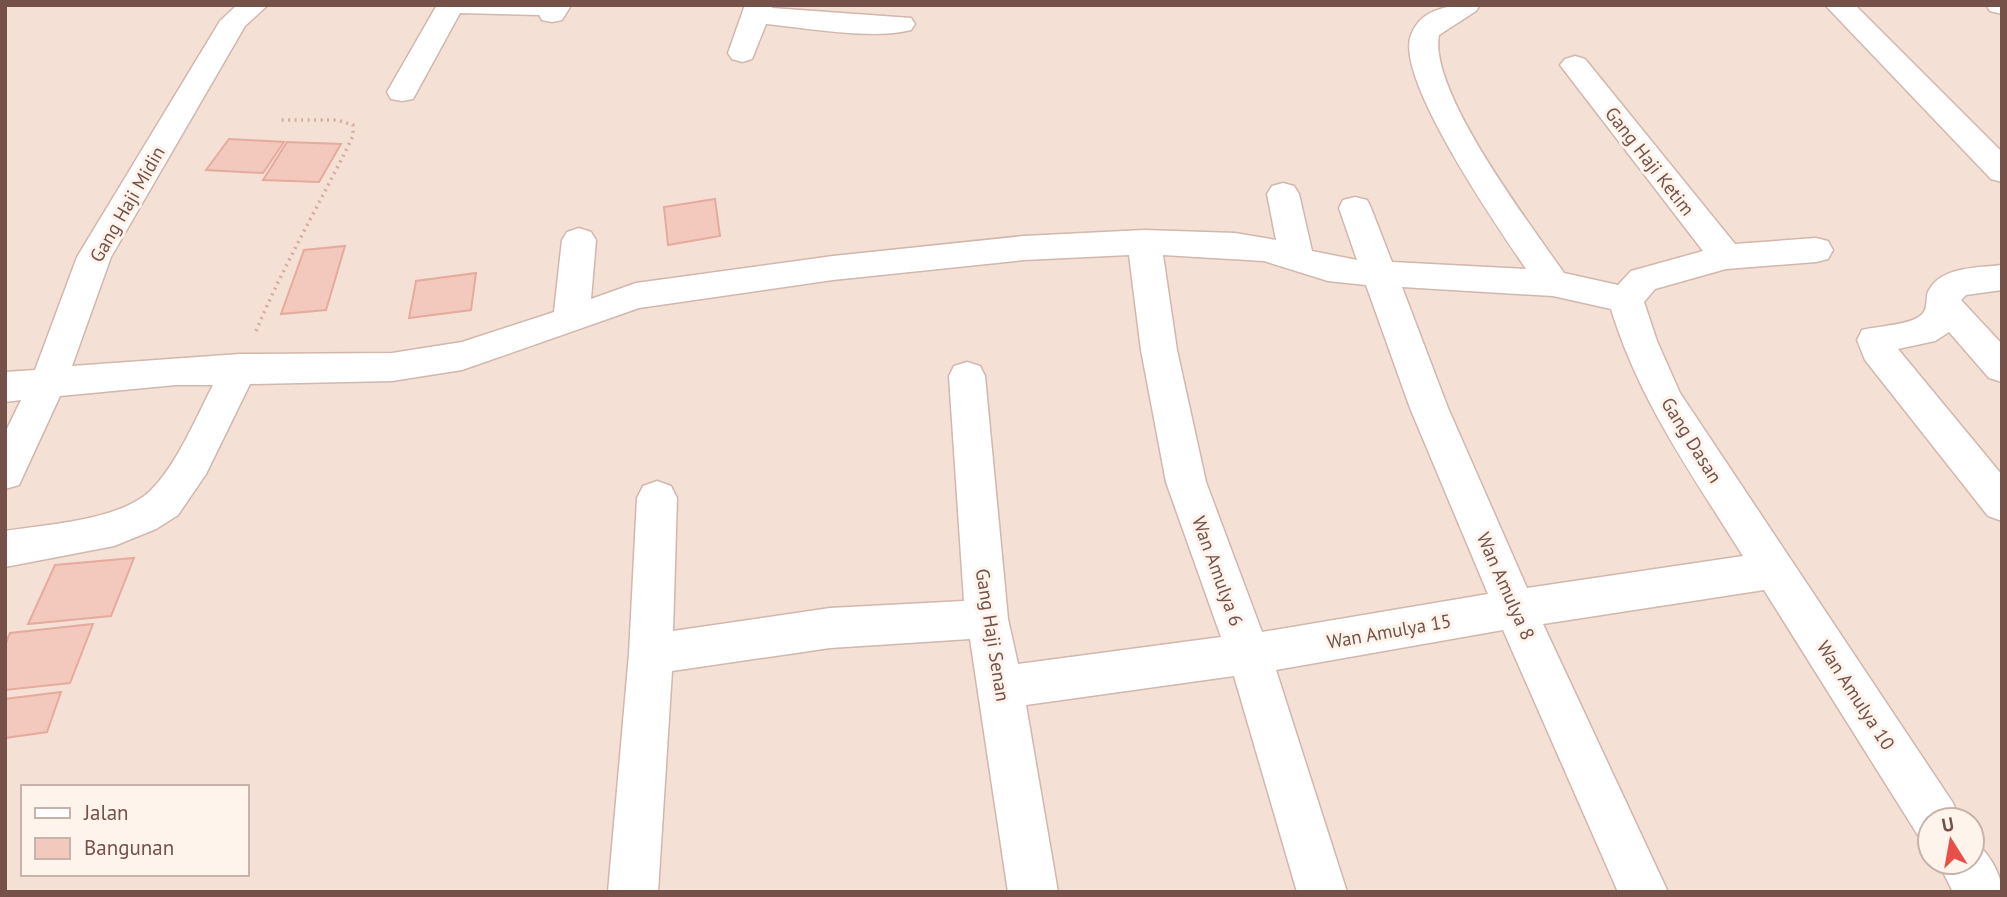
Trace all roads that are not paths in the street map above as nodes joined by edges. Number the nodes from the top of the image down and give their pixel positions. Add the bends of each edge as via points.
1 (451, 5) edge
2 (1466, 5) edge
3 (1839, 5) edge
4 (555, 9) edge
5 (757, 10) edge
6 (244, 13) edge
7 (901, 24) dead end
8 (743, 53) dead end
9 (1575, 65) dead end
10 (402, 92) dead end
11 (2002, 171) edge
12 (1283, 194) dead end
13 (1356, 208) dead end
14 (579, 240) dead end
15 (1144, 242) junction
16 (1816, 250) dead end
17 (1726, 257) junction
18 (1297, 258) junction
19 (1380, 275) junction
20 (2002, 277) edge
21 (1553, 284) junction
22 (1626, 300) junction
23 (1945, 305) junction
24 (571, 320) junction
25 (240, 368) junction
26 (2002, 368) edge
27 (967, 376) dead end
28 (48, 383) junction
29 (5, 387) edge
30 (5, 473) edge
31 (657, 498) dead end
32 (2002, 504) edge
33 (5, 549) edge
34 (1776, 570) junction
35 (1515, 609) junction
36 (987, 619) junction
37 (650, 654) junction
38 (1249, 654) junction
39 (1001, 687) junction
40 (1927, 806) edge
41 (1971, 876) edge
42 (1022, 890) edge
43 (633, 892) edge
44 (1322, 892) edge
45 (1643, 892) edge
46 (1982, 892) edge

1 - 4 street
1 - 10 street
2 - 21 street via 1435,24 1424,36 1421,53 1452,127
3 - 11 street
5 - 7 street via 840,23
5 - 8 street
6 - 28 street, Gang Haji Midin via 94,257
9 - 17 street, Gang Haji Ketim
12 - 18 street
13 - 19 street, Wan Amulya 8
14 - 24 street
15 - 18 street via 1234,245
15 - 24 street via 1024,248 832,268 636,296
15 - 38 street, Wan Amulya 6 via 1159,350 1186,482
16 - 17 street
17 - 22 street via 1643,280
18 - 19 street via 1328,269
19 - 21 street
19 - 35 street, Wan Amulya 8 via 1429,408
20 - 23 street via 1956,284 1944,295
21 - 22 street
22 - 34 street, Gang Dasan via 1665,400
23 - 26 street
23 - 32 street via 1940,321 1929,331 1875,340 1878,350
24 - 25 street via 462,356 392,367
25 - 28 street
25 - 33 street via 192,463 164,503 114,529
27 - 36 street, Gang Haji Senan
28 - 29 street
28 - 30 street, Gang Haji Midin
31 - 37 street
34 - 35 street, Wan Amulya 15
34 - 40 street, Wan Amulya 10
35 - 38 street, Wan Amulya 15
35 - 45 street, Wan Amulya 8
36 - 37 street via 830,628
36 - 39 street, Gang Haji Senan
37 - 43 street
38 - 39 street, Wan Amulya 15
38 - 44 street, Wan Amulya 6
39 - 42 street, Gang Haji Senan
41 - 46 street

